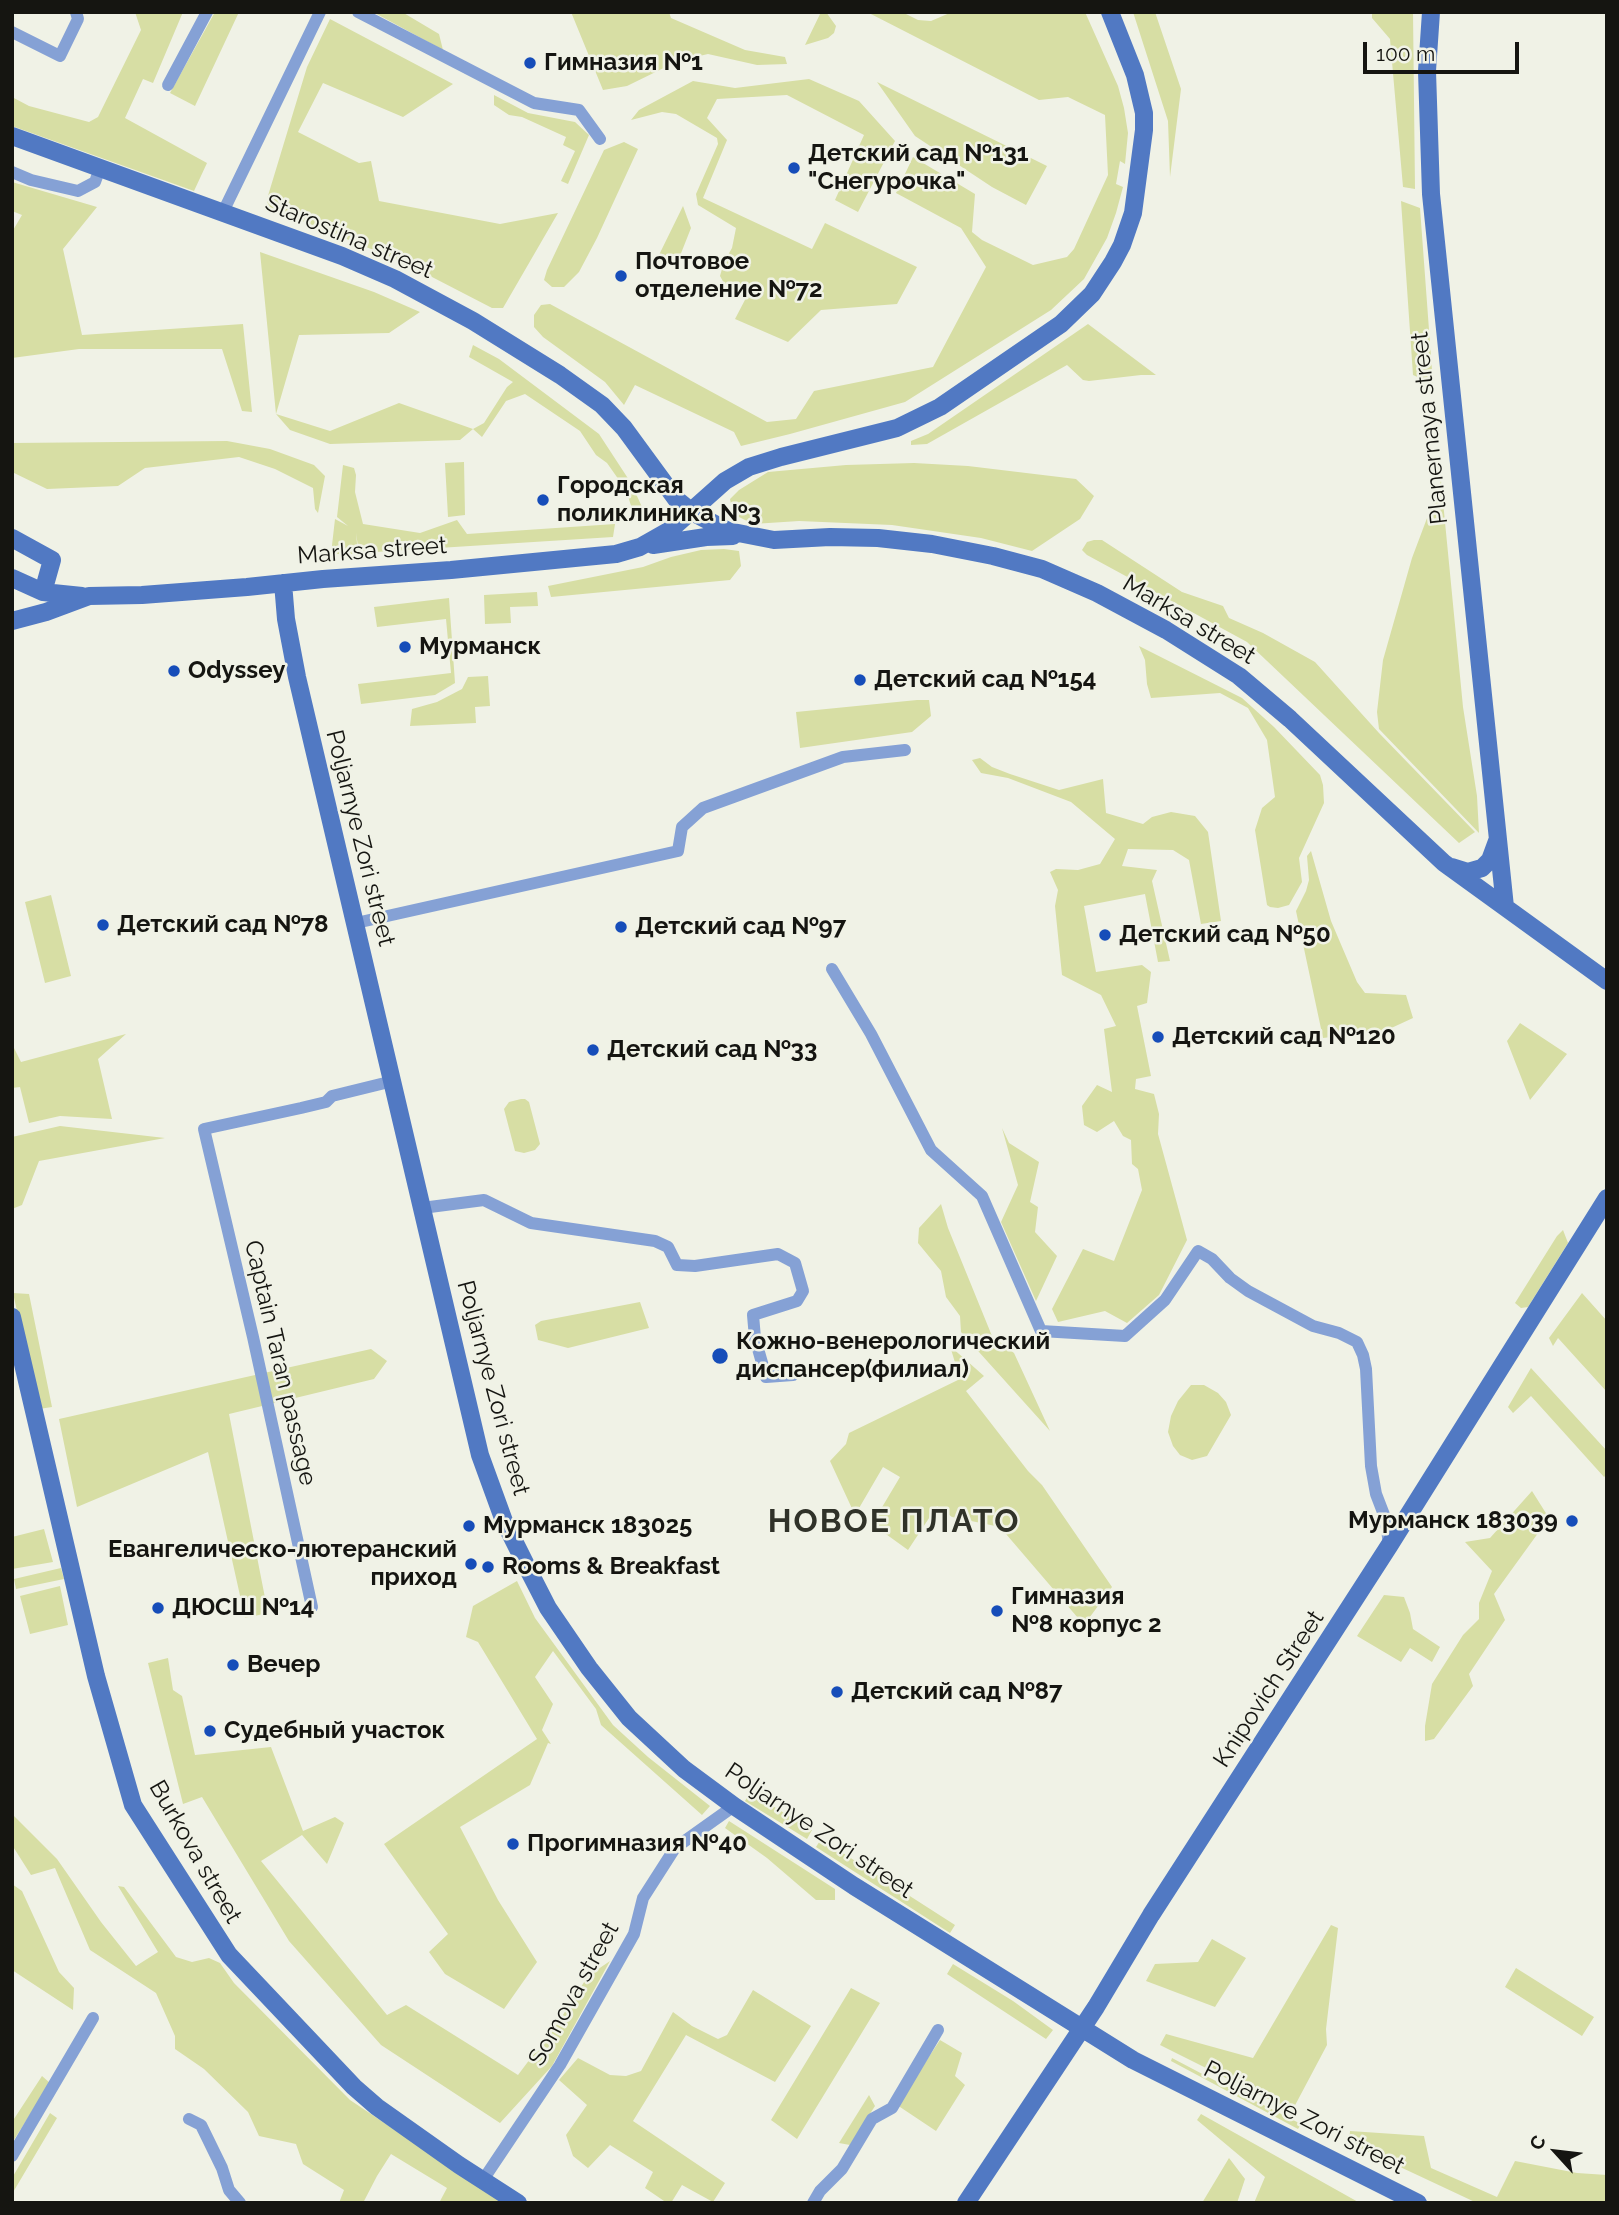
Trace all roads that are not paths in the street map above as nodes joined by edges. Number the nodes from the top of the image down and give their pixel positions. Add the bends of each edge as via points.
1 (76, 12) edge
2 (207, 12) edge
3 (320, 12) edge
4 (358, 12) edge
5 (1110, 12) edge
6 (1432, 12) edge
7 (12, 32) edge
8 (168, 85) dead end
9 (12, 136) edge
10 (600, 139) dead end
11 (100, 168) junction
12 (12, 172) edge
13 (223, 212) junction
14 (721, 485) junction
15 (676, 499) junction
16 (692, 512) junction
17 (728, 531) junction
18 (747, 536) junction
19 (12, 538) edge
20 (640, 547) junction
21 (12, 578) edge
22 (283, 583) junction
23 (43, 592) junction
24 (89, 596) junction
25 (12, 621) edge
26 (905, 750) dead end
27 (1498, 845) junction
28 (1444, 863) junction
29 (1468, 880) junction
30 (1505, 906) junction
31 (356, 923) junction
32 (832, 969) dead end
33 (1607, 981) edge
34 (393, 1081) junction
35 (1607, 1198) edge
36 (422, 1208) junction
37 (12, 1317) edge
38 (793, 1374) dead end
39 (1389, 1546) junction
40 (312, 1607) dead end
41 (734, 1806) junction
42 (93, 2018) dead end
43 (1083, 2029) junction
44 (938, 2030) dead end
45 (188, 2119) dead end
46 (12, 2156) edge
47 (483, 2180) junction
48 (240, 2203) edge
49 (518, 2203) edge
50 (813, 2203) edge
51 (966, 2203) edge
52 (1418, 2203) edge

1 - 7 street via 78,19 60,56
2 - 8 street
3 - 13 street
4 - 10 street via 534,103 579,110
5 - 14 main road, Marksa street via 1135,75 1144,131 1133,213 1114,262 1092,294 1061,324 918,419 875,435 749,467
6 - 27 main road, Planernaya street via 1427,71 1431,194
9 - 11 main road, Starostina street
11 - 12 street via 94,182 78,191
11 - 13 main road, Starostina street
13 - 15 main road, Starostina street via 395,279 560,375 614,417
14 - 16 main road, Marksa street
14 - 17 main road via 712,509
15 - 16 main road, Starostina street
15 - 20 main road via 667,521
16 - 17 main road, Starostina street
16 - 20 main road, Marksa street
17 - 18 main road, Starostina street
18 - 20 main road
18 - 28 main road, Marksa street via 774,540 878,538 932,544 1042,569 1097,593 1239,676
19 - 23 main road via 52,560
20 - 22 main road, Marksa street via 600,556
21 - 23 main road
22 - 24 main road, Marksa street
22 - 31 main road, Poljarnye Zori street via 296,677
23 - 24 main road
24 - 25 main road, Marksa street
26 - 31 street via 843,757 703,808 682,827 678,851
27 - 28 main road via 1482,868 1468,872
27 - 29 main road via 1497,865 1487,877
27 - 30 main road, Planernaya street
28 - 29 main road, Marksa street
29 - 30 main road, Marksa street
30 - 33 main road, Marksa street
31 - 34 main road, Poljarnye Zori street
32 - 39 street via 931,1150 982,1196 1041,1331 1125,1335 1165,1300 1198,1251 1248,1291 1313,1326 1357,1342 1366,1369 1371,1465
34 - 36 main road, Poljarnye Zori street
34 - 40 street, Captain Taran passage via 332,1096 326,1102 204,1129
35 - 39 main road, Knipovich Street
36 - 38 street via 484,1200 531,1223 655,1241 668,1247 677,1265 779,1254 794,1263 803,1291 797,1301 753,1315 755,1338 766,1377
36 - 41 main road, Poljarnye Zori street via 480,1455 504,1521 548,1608 615,1702 684,1769
37 - 47 main road, Burkova street via 96,1676 133,1805 219,1941 275,2005 377,2107
39 - 43 main road, Knipovich Street via 1151,1915
41 - 43 main road, Poljarnye Zori street
41 - 47 street, Somova street via 675,1848 643,1898 634,1934 560,2065
42 - 46 street
43 - 51 main road, Knipovich Street
43 - 52 main road, Poljarnye Zori street via 1133,2060
44 - 50 street via 892,2108 872,2119 842,2169
45 - 48 street via 201,2125 229,2190
47 - 49 main road, Burkova street

